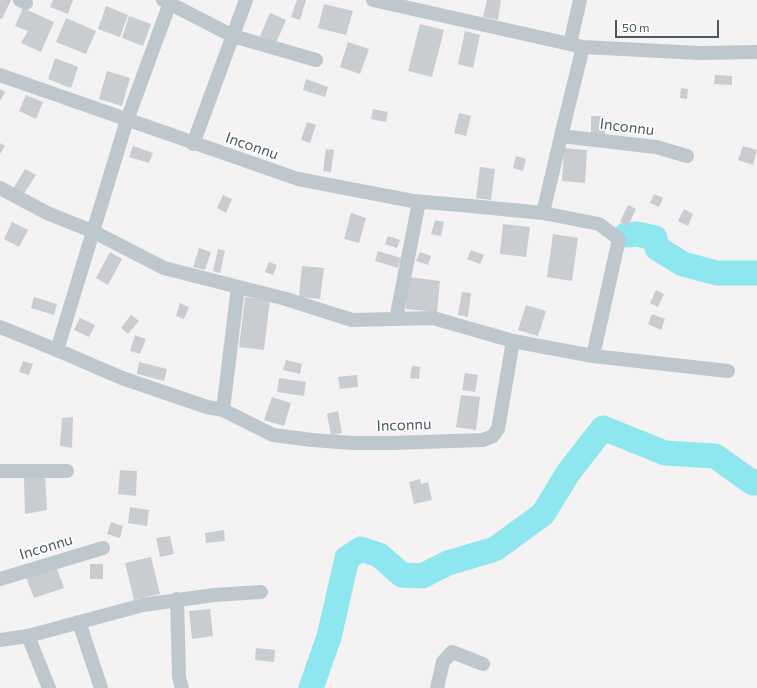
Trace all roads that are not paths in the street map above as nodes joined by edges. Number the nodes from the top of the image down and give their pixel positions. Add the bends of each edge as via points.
1 (246, 0) edge
2 (373, 0) edge
3 (580, 0) edge
4 (168, 1) edge
5 (233, 36) junction
6 (576, 45) junction
7 (757, 52) edge
8 (316, 60) dead end
9 (0, 75) edge
10 (127, 120) junction
11 (561, 136) junction
12 (193, 144) junction
13 (687, 156) dead end
14 (0, 188) edge
15 (418, 202) junction
16 (543, 213) junction
17 (92, 231) junction
18 (238, 287) junction
19 (396, 319) junction
20 (0, 327) edge
21 (513, 341) junction
22 (57, 350) junction
23 (593, 356) junction
24 (728, 371) dead end
25 (224, 410) junction
26 (0, 471) edge
27 (67, 471) dead end
28 (102, 548) dead end
29 (0, 579) edge
30 (261, 592) dead end
31 (178, 599) junction
32 (79, 622) junction
33 (28, 636) junction
34 (0, 640) edge
35 (483, 664) dead end
36 (49, 688) edge
37 (101, 688) edge
38 (182, 688) edge
39 (437, 688) edge

1 - 5 street
2 - 6 street
3 - 6 street
4 - 5 street
4 - 10 street
5 - 8 street
5 - 12 street
6 - 7 street via 700,52
6 - 11 street
9 - 10 street, Inconnu
10 - 12 street, Inconnu
10 - 17 street
11 - 13 street, Inconnu via 656,147
11 - 16 street
12 - 15 street, Inconnu via 298,179
14 - 17 street via 47,213
15 - 16 street, Inconnu
15 - 19 street
16 - 23 street, Inconnu via 599,224 620,239
17 - 18 street via 164,268
17 - 22 street
18 - 19 street via 352,320
18 - 25 street
19 - 21 street via 433,318
20 - 22 street, Inconnu
21 - 23 street
21 - 25 street, Inconnu via 498,430 493,436 483,440 393,444 312,440 272,435
22 - 25 street, Inconnu via 122,378 207,407
23 - 24 street
26 - 27 street
28 - 29 street, Inconnu
30 - 31 street
31 - 32 street via 143,605
31 - 38 street via 179,677
32 - 33 street
32 - 37 street
33 - 34 street
33 - 36 street
35 - 39 street via 452,652 443,662

